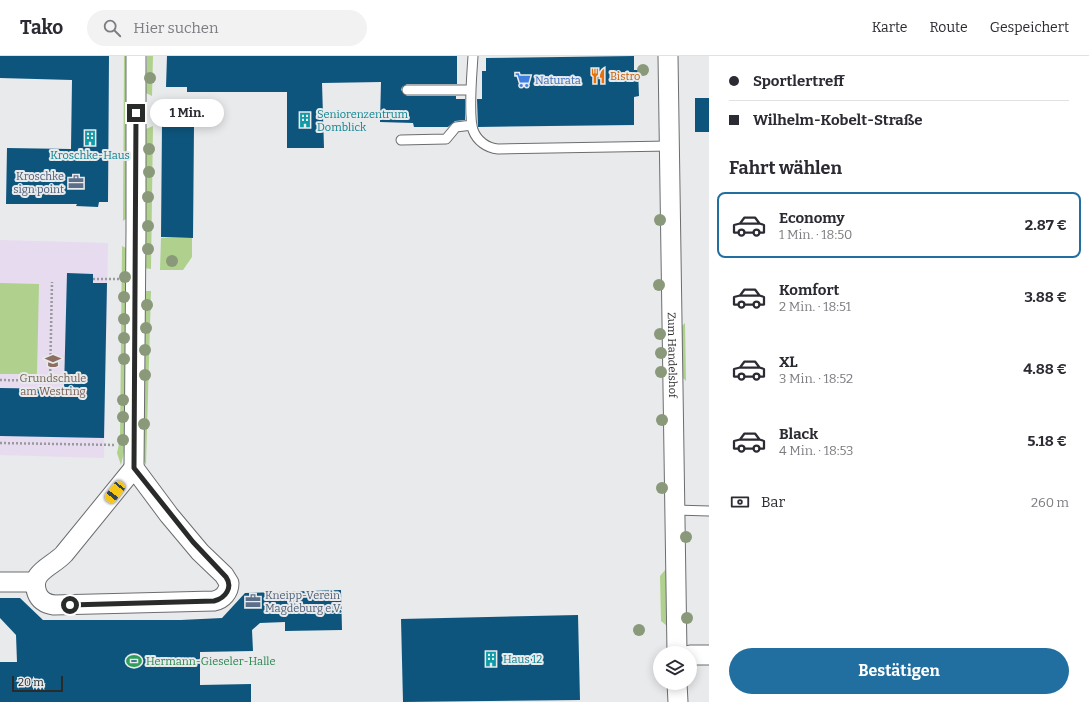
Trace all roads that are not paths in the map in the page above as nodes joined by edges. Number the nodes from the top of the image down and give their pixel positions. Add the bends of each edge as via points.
1 (136, 56) edge
2 (473, 56) edge
3 (668, 56) edge
4 (407, 90) dead end
5 (471, 90) junction
6 (472, 125) junction
7 (401, 140) dead end
8 (670, 146) junction
9 (134, 468) junction
10 (675, 510) junction
11 (709, 511) edge
12 (0, 582) edge
13 (34, 582) junction
14 (677, 646) edge
15 (697, 655) edge
16 (709, 655) edge
17 (677, 690) edge
18 (678, 702) edge

1 - 9 street
2 - 5 lane
3 - 8 street, Zum Handelshof
4 - 5 lane
5 - 6 lane
6 - 7 lane via 456,127 446,139
6 - 8 lane via 479,141 496,149
8 - 10 street, Zum Handelshof
9 - 13 street via 64,554 37,576
9 - 13 street via 200,552 226,577 229,587 223,596 214,601 54,605 39,597
10 - 11 lane
10 - 14 street, Zum Handelshof
12 - 13 street
15 - 16 street
17 - 18 street

